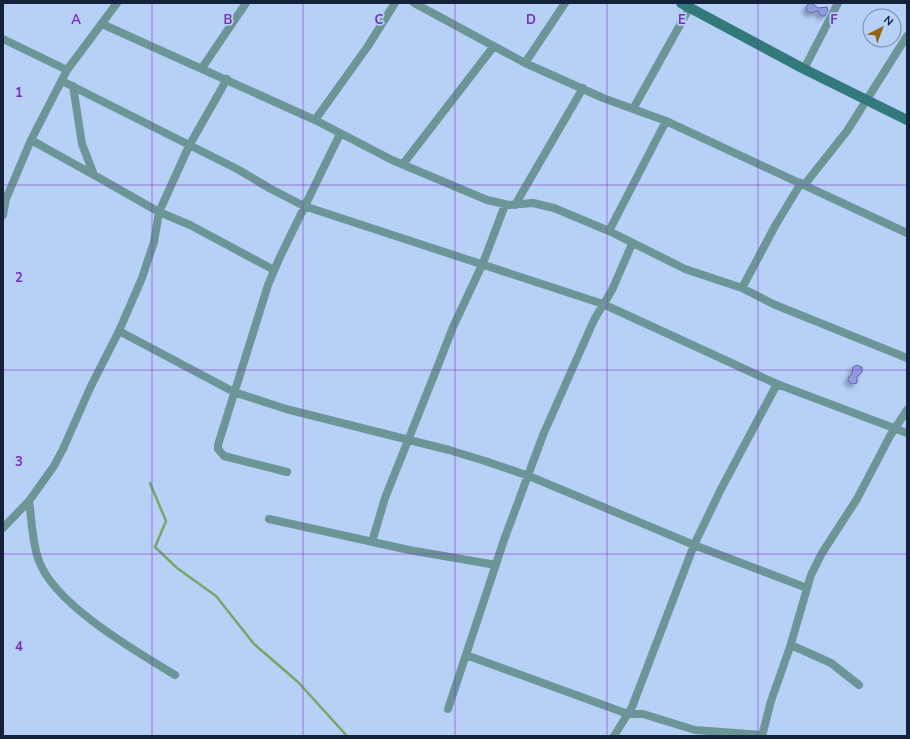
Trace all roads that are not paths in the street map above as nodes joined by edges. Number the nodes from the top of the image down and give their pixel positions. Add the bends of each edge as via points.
1 (117, 3) edge
2 (246, 3) edge
3 (394, 3) edge
4 (414, 3) edge
5 (565, 3) edge
6 (838, 3) edge
7 (686, 5) edge
8 (102, 24) junction
9 (907, 36) edge
10 (3, 39) edge
11 (494, 46) junction
12 (525, 63) junction
13 (202, 68) junction
14 (804, 69) junction
15 (67, 70) junction
16 (227, 79) junction
17 (62, 81) junction
18 (73, 86) junction
19 (583, 88) junction
20 (866, 100) junction
21 (632, 109) junction
22 (315, 120) junction
23 (907, 120) edge
24 (666, 121) junction
25 (340, 134) junction
26 (31, 140) junction
27 (189, 146) junction
28 (403, 164) junction
29 (94, 175) junction
30 (803, 183) junction
31 (505, 205) junction
32 (515, 205) junction
33 (304, 206) junction
34 (159, 212) junction
35 (3, 215) edge
36 (608, 231) junction
37 (907, 232) edge
38 (632, 244) junction
39 (483, 263) junction
40 (274, 270) junction
41 (742, 288) junction
42 (603, 304) junction
43 (119, 331) junction
44 (907, 358) edge
45 (777, 384) junction
46 (234, 392) junction
47 (907, 410) edge
48 (895, 428) junction
49 (907, 433) edge
50 (410, 439) junction
51 (287, 472) dead end
52 (528, 476) junction
53 (29, 501) junction
54 (269, 519) dead end
55 (3, 528) edge
56 (372, 542) junction
57 (694, 545) junction
58 (496, 565) junction
59 (807, 588) junction
60 (791, 645) junction
61 (466, 655) junction
62 (175, 675) dead end
63 (859, 684) dead end
64 (448, 709) dead end
65 (628, 714) junction
66 (614, 736) edge
67 (762, 736) edge

1 - 8 street
2 - 13 street
3 - 22 street via 368,46
4 - 11 street
5 - 12 street
6 - 14 street
7 - 14 street
7 - 21 street
8 - 13 street
8 - 15 street
9 - 20 street
10 - 15 street
11 - 12 street
11 - 28 street
12 - 19 street
13 - 16 street
14 - 20 street
15 - 17 street
16 - 22 street
16 - 27 street
17 - 18 street
17 - 26 street
18 - 27 street
18 - 29 street via 82,144
19 - 21 street
19 - 32 street
20 - 23 street
20 - 30 street via 847,131
21 - 24 street
22 - 25 street
24 - 30 street
24 - 36 street
25 - 28 street
25 - 33 street
26 - 29 street
26 - 35 street via 6,199
27 - 33 street
27 - 34 street
28 - 31 street via 487,200
29 - 34 street
30 - 37 street
30 - 41 street via 775,226
31 - 32 street
31 - 39 street
32 - 36 street via 533,203 554,208
33 - 39 street
33 - 40 street
34 - 40 street via 190,225
34 - 43 street via 154,242 142,278
36 - 38 street
38 - 41 street via 685,269
38 - 42 street via 612,290
39 - 42 street
39 - 50 street via 453,327
40 - 46 street
41 - 44 street via 772,304
42 - 45 street
42 - 52 street via 543,435
43 - 46 street
43 - 53 street via 54,466
45 - 48 street
45 - 57 street
46 - 50 street via 315,417
46 - 51 street via 218,449 228,457
47 - 48 street
48 - 49 street
48 - 59 street via 857,499 822,553
50 - 52 street
50 - 56 street via 383,504
52 - 57 street
52 - 58 street
53 - 55 street
53 - 62 street via 39,561 51,581 78,611
54 - 56 street
56 - 58 street
57 - 59 street
57 - 65 street
58 - 61 street
59 - 60 street
60 - 63 street via 825,660
60 - 67 street via 771,701
61 - 64 street
61 - 65 street
65 - 66 street
65 - 67 street via 643,714 695,730

